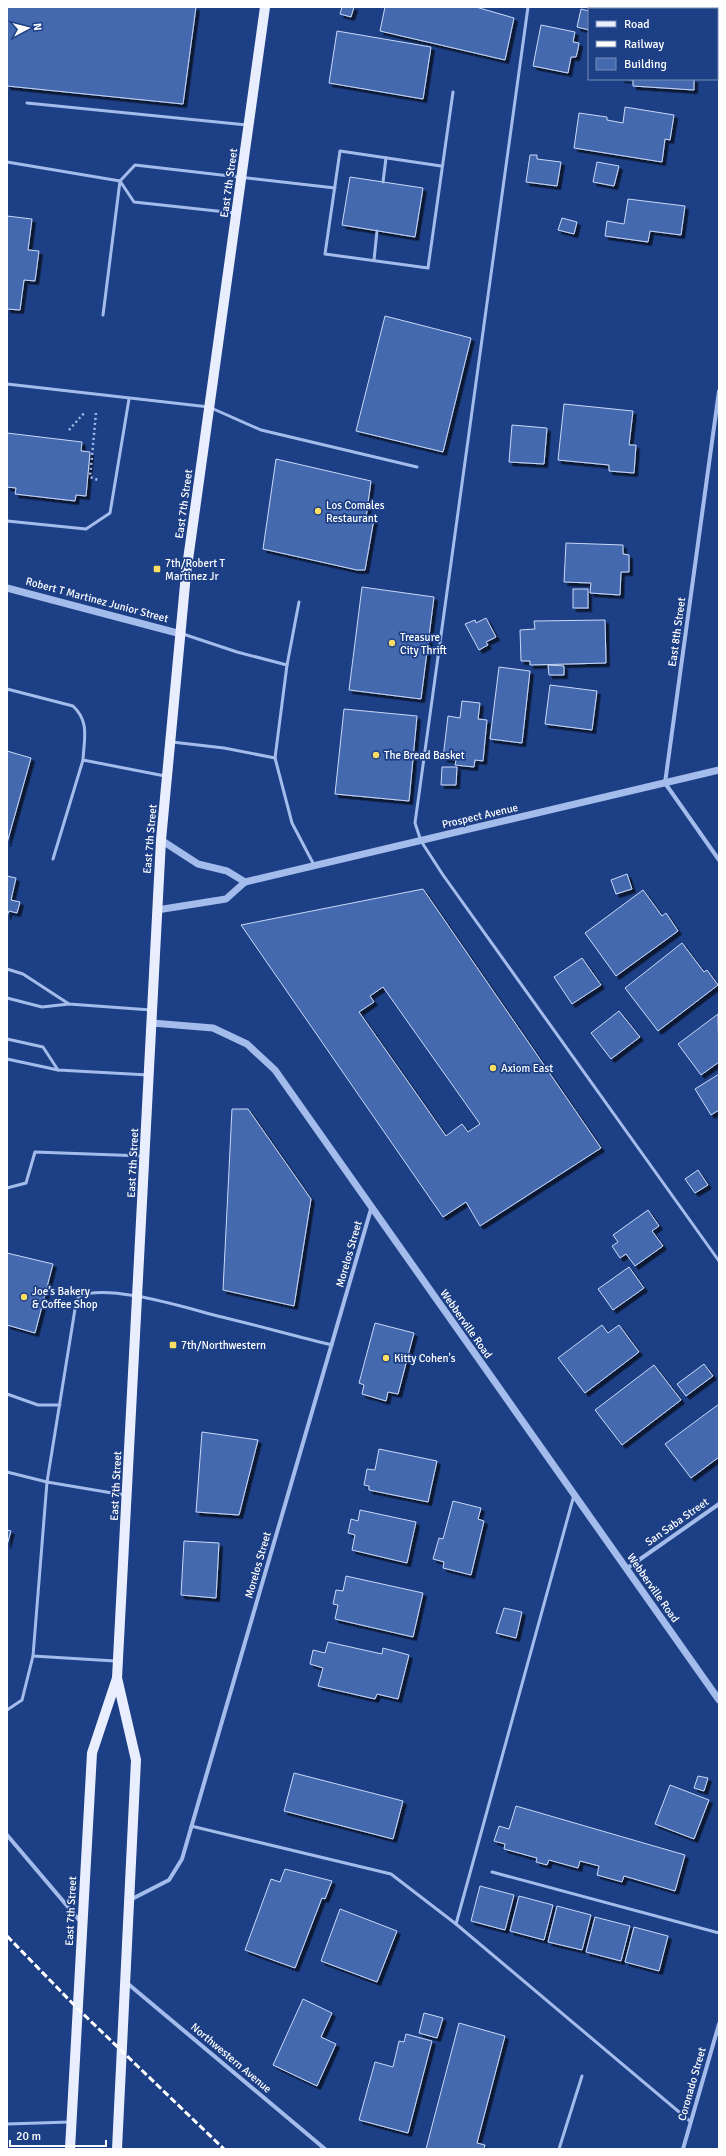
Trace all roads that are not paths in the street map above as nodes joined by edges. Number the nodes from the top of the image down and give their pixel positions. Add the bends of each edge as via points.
1 (265, 7) edge
2 (528, 7) edge
3 (453, 92) dead end
4 (27, 104) dead end
5 (249, 125) junction
6 (386, 158) junction
7 (7, 162) edge
8 (441, 166) junction
9 (242, 176) junction
10 (120, 181) junction
11 (383, 182) dead end
12 (334, 188) junction
13 (237, 213) junction
14 (377, 231) dead end
15 (374, 260) junction
16 (103, 315) dead end
17 (7, 384) edge
18 (719, 391) edge
19 (129, 399) junction
20 (210, 407) junction
21 (417, 467) dead end
22 (7, 521) edge
23 (7, 588) edge
24 (299, 602) dead end
25 (181, 634) junction
26 (287, 665) junction
27 (7, 688) edge
28 (170, 742) junction
29 (275, 758) junction
30 (82, 760) junction
31 (719, 770) edge
32 (167, 776) junction
33 (665, 783) junction
34 (161, 840) junction
35 (421, 841) junction
36 (53, 858) dead end
37 (719, 860) edge
38 (315, 866) junction
39 (245, 882) junction
40 (157, 910) junction
41 (7, 969) edge
42 (7, 998) edge
43 (69, 1004) junction
44 (153, 1010) junction
45 (152, 1023) junction
46 (7, 1039) edge
47 (7, 1059) edge
48 (58, 1070) junction
49 (150, 1076) junction
50 (145, 1156) junction
51 (7, 1188) edge
52 (371, 1209) junction
53 (719, 1262) edge
54 (138, 1296) junction
55 (332, 1345) junction
56 (7, 1394) edge
57 (60, 1405) junction
58 (7, 1472) edge
59 (47, 1482) junction
60 (574, 1495) junction
61 (128, 1496) junction
62 (719, 1504) edge
63 (626, 1569) junction
64 (33, 1656) junction
65 (118, 1661) junction
66 (117, 1678) junction
67 (719, 1700) edge
68 (7, 1710) edge
69 (191, 1826) junction
70 (7, 1834) edge
71 (492, 1872) dead end
72 (129, 1901) junction
73 (82, 1923) junction
74 (456, 1924) junction
75 (719, 1933) edge
76 (125, 1981) junction
77 (719, 2024) edge
78 (582, 2076) dead end
79 (71, 2122) junction
80 (691, 2122) junction
81 (7, 2124) edge
82 (70, 2149) edge
83 (117, 2149) edge
84 (325, 2149) edge
85 (559, 2149) edge
86 (683, 2149) edge

1 - 5 main road, East 7th Street
2 - 35 lane via 415,823
3 - 8 lane
4 - 5 lane
5 - 9 main road, East 7th Street
6 - 8 lane
6 - 11 lane
6 - 12 lane via 340,151
7 - 10 lane
8 - 15 lane via 428,268
9 - 10 lane via 135,165
9 - 12 lane
9 - 13 main road, East 7th Street
10 - 13 lane via 134,202
10 - 16 lane
12 - 15 lane via 326,254
13 - 20 main road, East 7th Street
14 - 15 lane
17 - 19 lane
18 - 33 street, East 8th Street
19 - 20 lane
19 - 22 lane via 110,513 86,529
20 - 21 lane via 261,430
20 - 25 main road, East 7th Street via 186,574
23 - 25 street, Robert T Martinez Junior Street
24 - 26 lane
25 - 26 lane
25 - 28 main road, East 7th Street
26 - 29 lane
27 - 30 lane via 73,706 81,714 85,726
28 - 29 lane via 224,748
28 - 32 main road, East 7th Street
29 - 38 lane via 292,823
30 - 32 lane
30 - 36 lane
31 - 33 street, Prospect Avenue
32 - 34 main road, East 7th Street
33 - 35 street, Prospect Avenue
33 - 37 street
34 - 39 street via 198,864 227,871
34 - 40 main road, East 7th Street
35 - 38 street, Prospect Avenue
35 - 53 lane via 443,876
38 - 39 street, Prospect Avenue
39 - 40 street, Prospect Avenue via 226,899
40 - 44 main road, East 7th Street
41 - 43 lane via 23,974
42 - 43 lane via 42,1007
43 - 44 lane
44 - 45 main road, East 7th Street
45 - 49 main road, East 7th Street
45 - 52 street, Webberville Road via 213,1028 247,1044 275,1070
46 - 48 lane via 42,1047
47 - 48 lane
48 - 49 lane
49 - 50 main road, East 7th Street
50 - 51 lane via 35,1152 26,1183
50 - 54 main road, East 7th Street
52 - 55 street, Morelos Street
52 - 60 street, Webberville Road
54 - 55 lane
54 - 57 lane via 92,1293 79,1296 74,1310
54 - 61 main road, East 7th Street
55 - 69 street, Morelos Street
56 - 57 lane via 38,1405
57 - 59 lane
58 - 59 lane
59 - 61 lane
59 - 64 lane
60 - 63 street, Webberville Road
60 - 74 lane
61 - 65 main road, East 7th Street
62 - 63 street, San Saba Street
63 - 67 street, Webberville Road
64 - 65 lane
64 - 68 lane via 22,1700
65 - 66 main road, East 7th Street
66 - 72 main road, East 7th Street via 136,1760
66 - 73 main road, East 7th Street via 92,1753
69 - 72 street, Morelos Street via 182,1859 169,1880
69 - 74 lane via 391,1874
70 - 73 street
71 - 75 lane
72 - 76 main road, East 7th Street
73 - 79 main road, East 7th Street
74 - 80 lane
76 - 83 main road, East 7th Street
76 - 84 street, Northwestern Avenue
77 - 80 street, Coronado Street
78 - 85 lane
79 - 81 lane
79 - 82 main road, East 7th Street
80 - 86 street, Coronado Street

